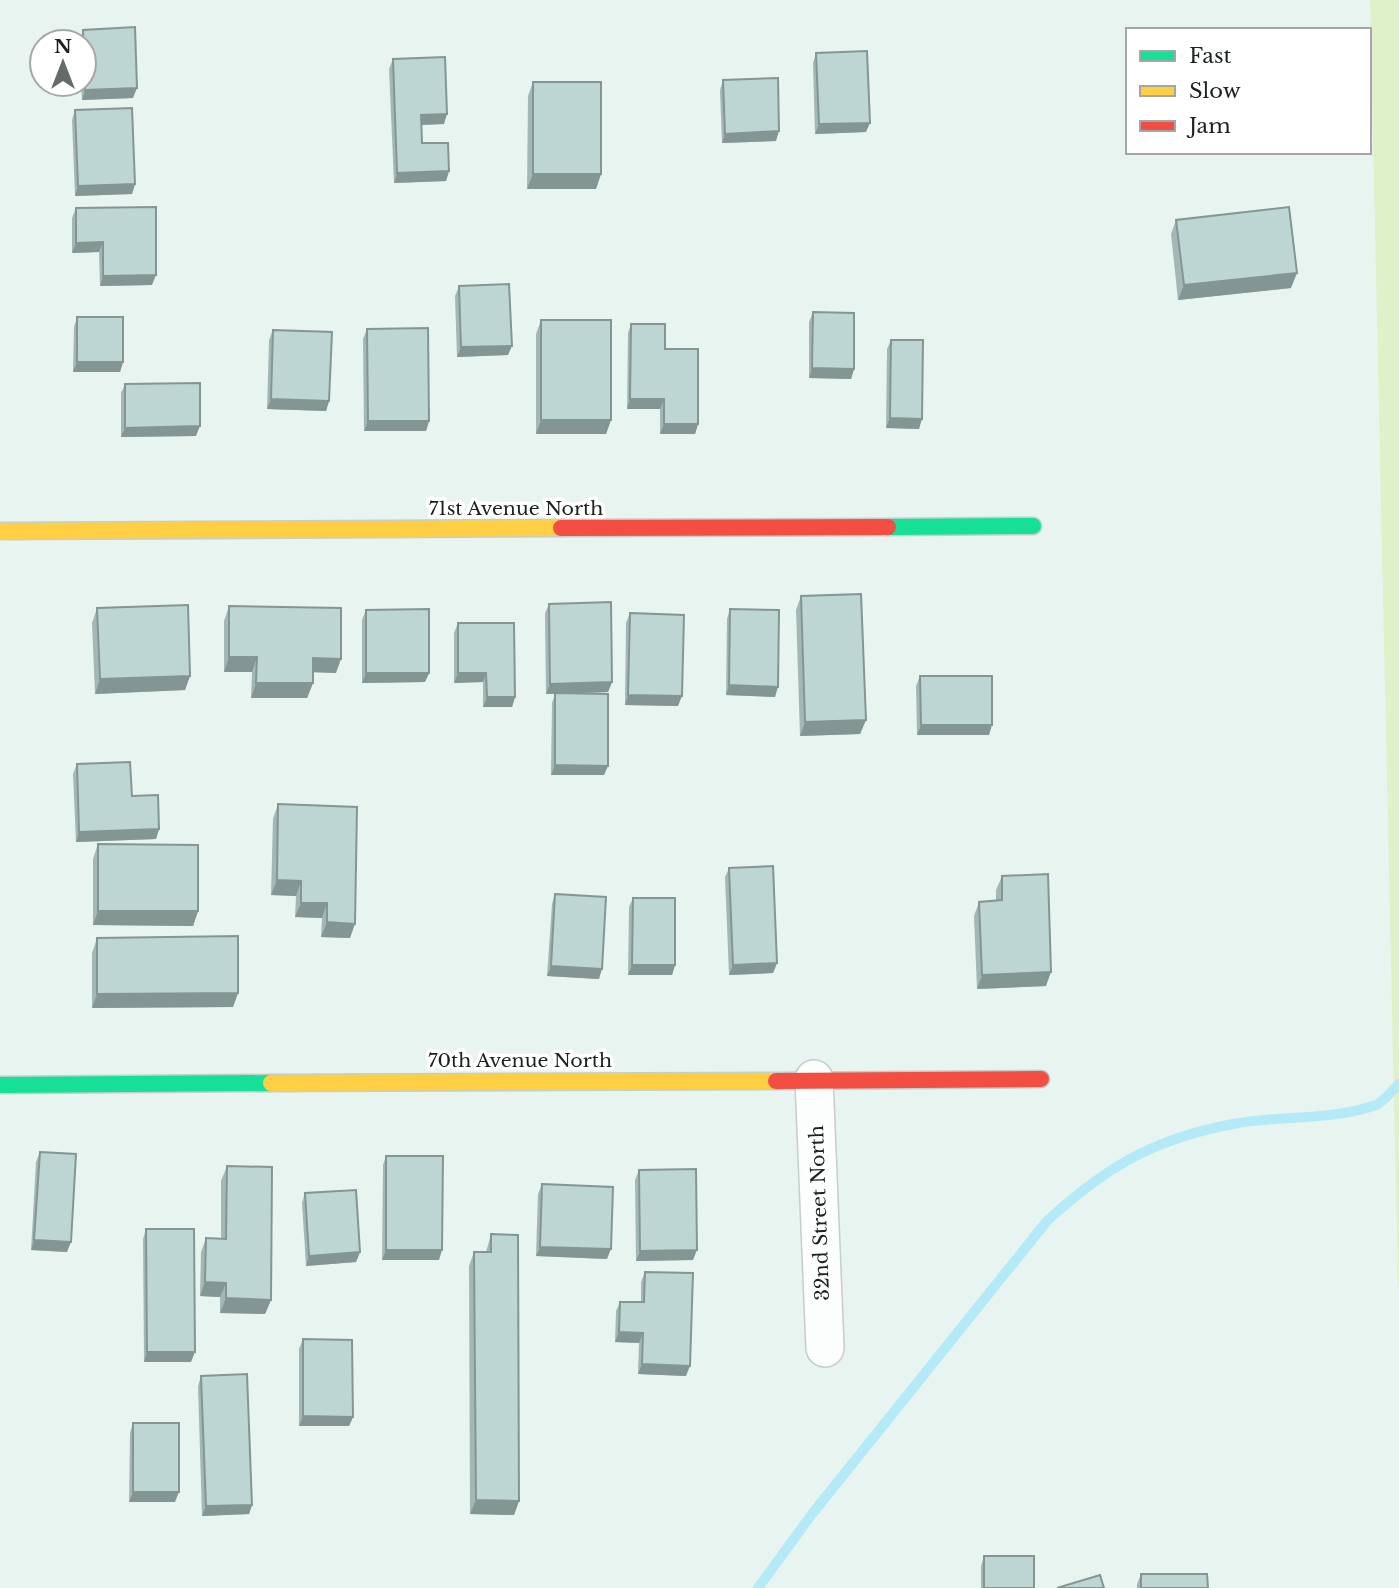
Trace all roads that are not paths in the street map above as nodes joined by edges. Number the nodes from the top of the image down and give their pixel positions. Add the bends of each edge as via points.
1 (1033, 526) dead end
2 (0, 531) edge
3 (814, 1079) junction
4 (1041, 1079) dead end
5 (0, 1084) edge
6 (825, 1348) dead end

1 - 2 street, 71st Avenue North
3 - 4 street, 70th Avenue North
3 - 5 street, 70th Avenue North
3 - 6 street, 32nd Street North

